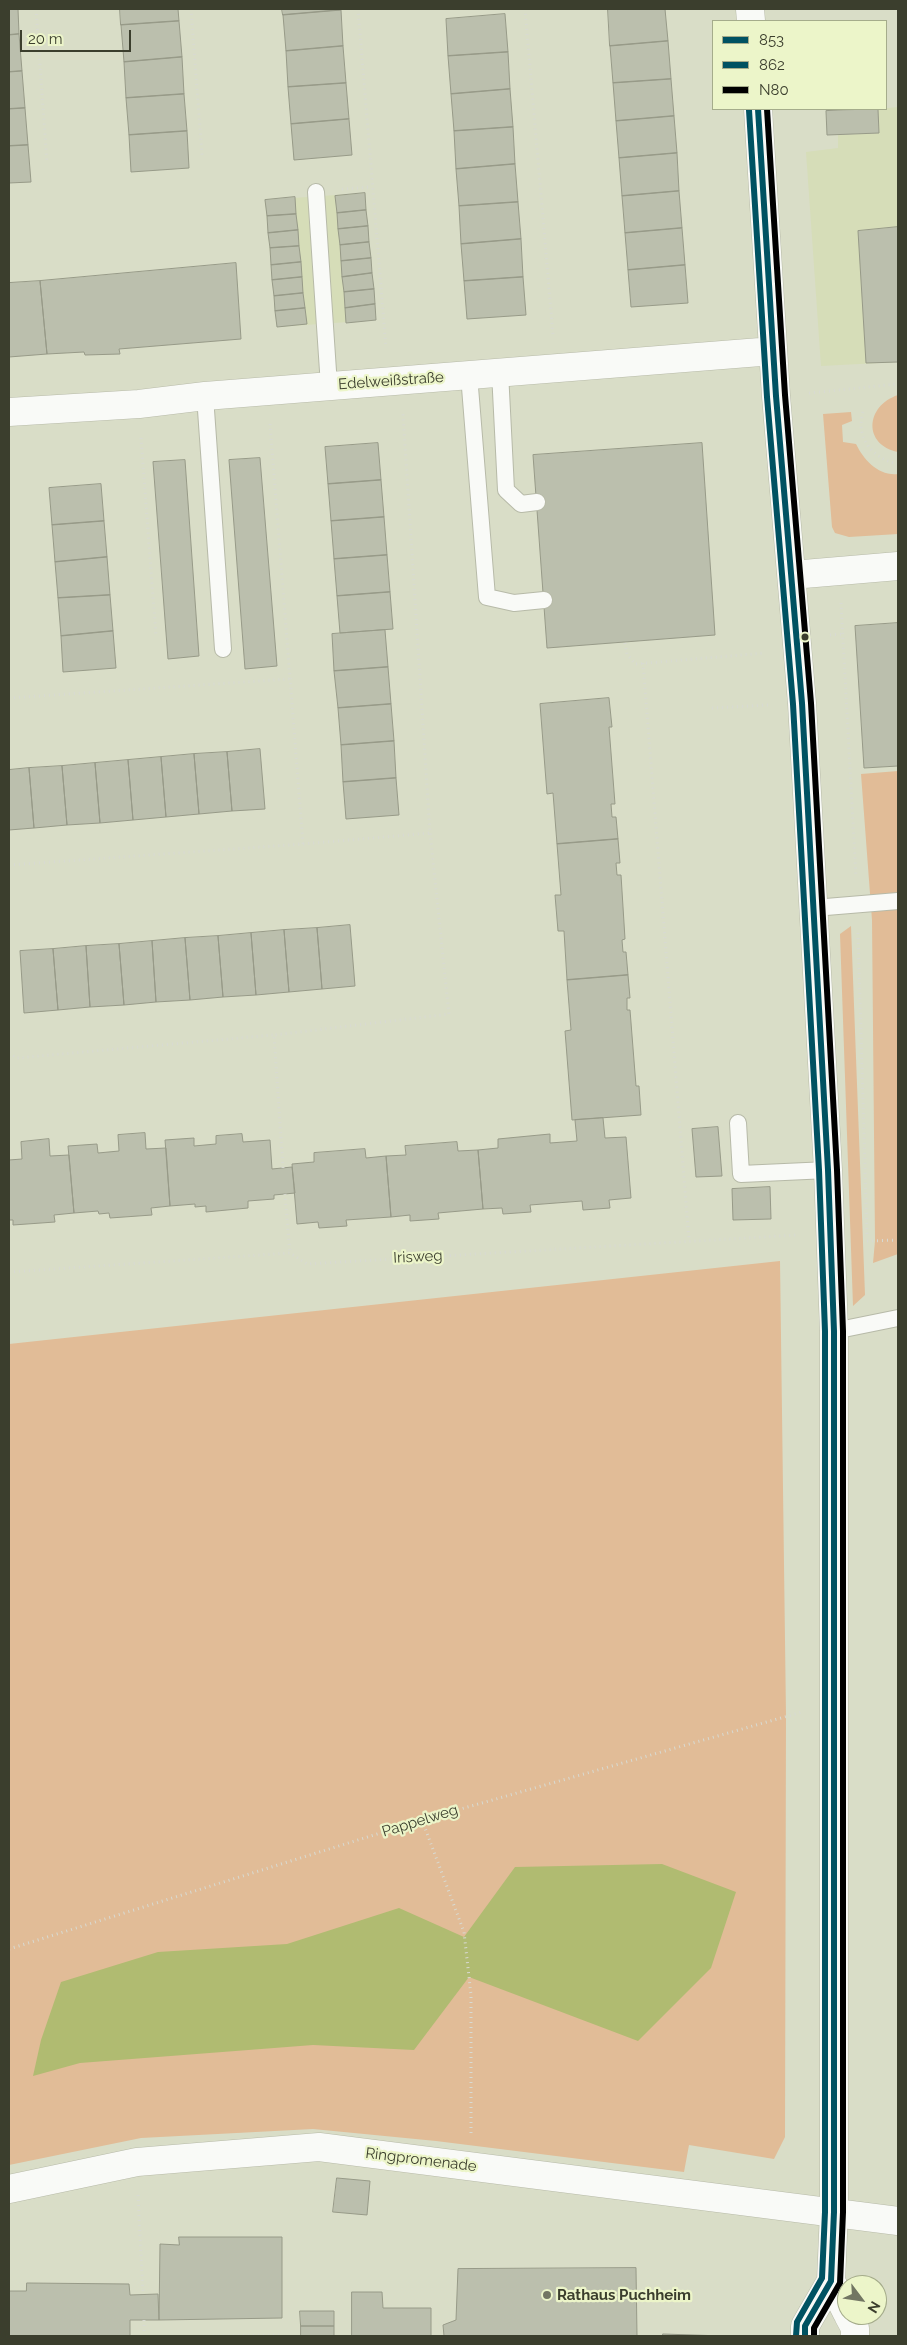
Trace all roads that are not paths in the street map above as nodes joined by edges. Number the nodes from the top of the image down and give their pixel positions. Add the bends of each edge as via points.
1 (758, 110) edge
2 (316, 192) dead end
3 (773, 351) junction
4 (500, 372) junction
5 (470, 375) junction
6 (329, 386) junction
7 (205, 396) junction
8 (9, 412) edge
9 (537, 502) dead end
10 (898, 566) edge
11 (792, 574) junction
12 (544, 600) dead end
13 (222, 649) dead end
14 (898, 901) edge
15 (814, 908) junction
16 (738, 1123) dead end
17 (828, 1170) junction
18 (898, 1318) edge
19 (834, 1331) junction
20 (9, 2190) edge
21 (834, 2212) junction
22 (898, 2221) edge
23 (831, 2281) junction
24 (837, 2293) edge
25 (805, 2336) edge

1 - 3 street
2 - 6 lane
3 - 4 street, Edelweißstraße
3 - 11 street
4 - 5 street, Edelweißstraße
4 - 9 lane via 506,490 521,504
5 - 6 street, Edelweißstraße
5 - 12 lane via 487,597 514,602
6 - 7 street, Edelweißstraße
7 - 8 street, Edelweißstraße via 139,404
7 - 13 lane
10 - 11 street
11 - 15 street
14 - 15 lane
15 - 17 street
16 - 17 lane via 741,1174
17 - 19 street
18 - 19 lane
19 - 21 street
20 - 21 street, Ringpromenade via 137,2162 319,2147
21 - 22 street, Ringpromenade
21 - 23 street
23 - 24 street
23 - 25 street via 805,2326

